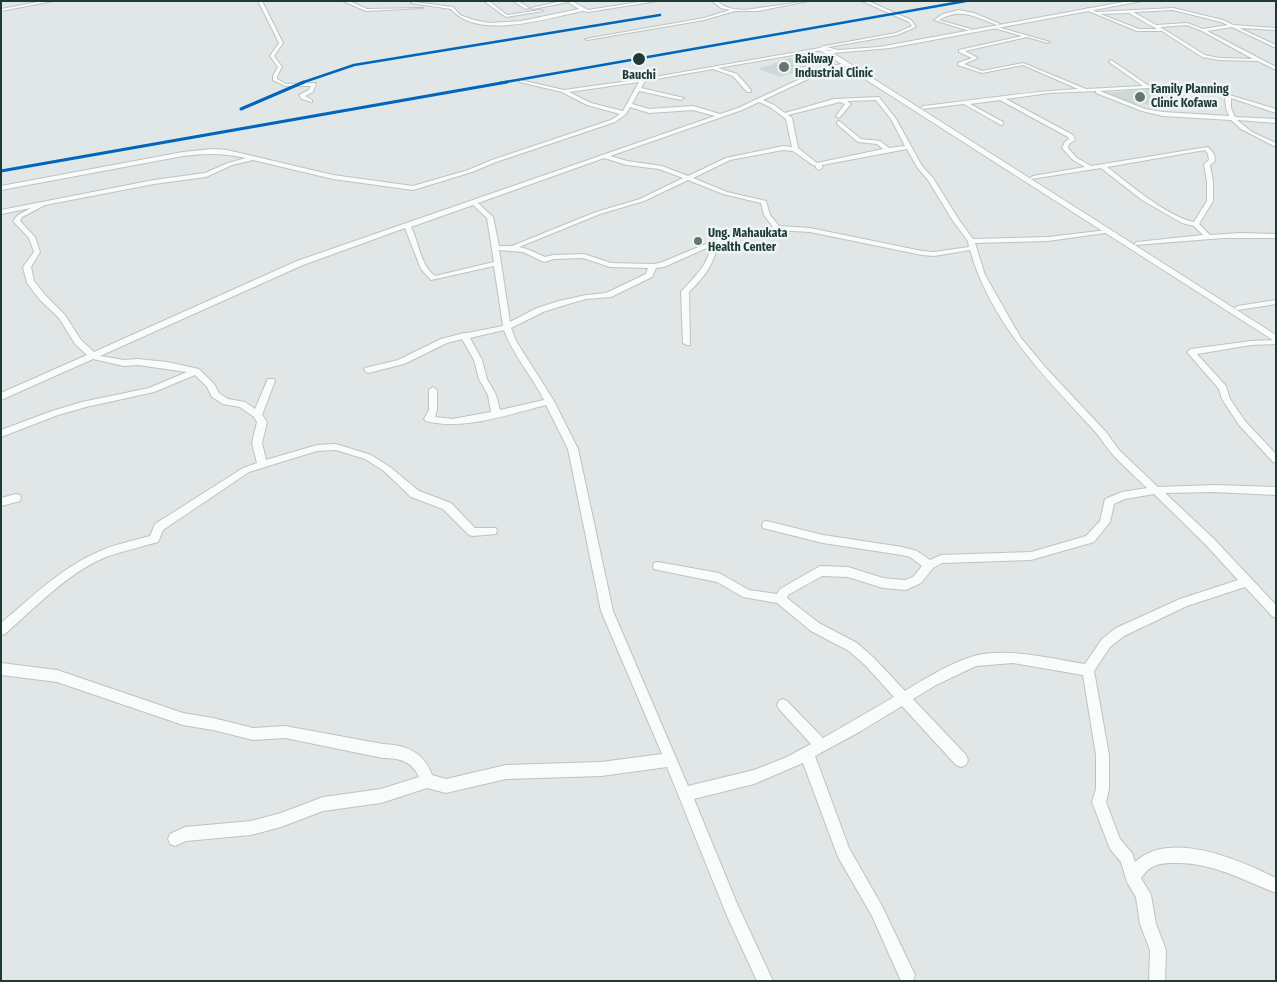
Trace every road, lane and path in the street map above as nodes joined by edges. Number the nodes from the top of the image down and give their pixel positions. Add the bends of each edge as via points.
1 (17, 1) edge
2 (51, 1) edge
3 (260, 1) edge
4 (345, 1) edge
5 (495, 1) edge
6 (515, 1) edge
7 (543, 1) edge
8 (569, 1) edge
9 (655, 1) edge
10 (714, 1) edge
11 (806, 1) edge
12 (864, 1) edge
13 (1127, 1) edge
14 (1140, 1) edge
15 (487, 2) edge
16 (413, 3) dead end
17 (760, 4) dead end
18 (878, 4) edge
19 (29, 5) junction
20 (548, 5) junction
21 (576, 7) junction
22 (527, 8) junction
23 (766, 8) junction
24 (1090, 8) junction
25 (1, 10) edge
26 (583, 10) junction
27 (733, 11) junction
28 (500, 12) junction
29 (1129, 12) junction
30 (456, 13) junction
31 (1096, 13) junction
32 (983, 19) junction
33 (974, 21) dead end
34 (964, 23) dead end
35 (955, 25) junction
36 (996, 26) junction
37 (1156, 26) junction
38 (1233, 26) junction
39 (1276, 29) edge
40 (970, 30) junction
41 (1163, 30) junction
42 (1203, 30) junction
43 (1251, 34) junction
44 (1027, 36) junction
45 (1270, 38) dead end
46 (587, 39) dead end
47 (1048, 42) dead end
48 (843, 45) junction
49 (1276, 47) edge
50 (830, 50) junction
51 (1259, 60) junction
52 (1111, 61) dead end
53 (844, 63) junction
54 (714, 68) junction
55 (1276, 69) edge
56 (643, 80) junction
57 (522, 81) dead end
58 (1148, 88) junction
59 (637, 89) junction
60 (1086, 90) junction
61 (1095, 90) junction
62 (564, 91) junction
63 (750, 91) dead end
64 (889, 91) junction
65 (1226, 95) junction
66 (681, 98) dead end
67 (877, 98) junction
68 (1000, 98) junction
69 (842, 100) junction
70 (310, 101) dead end
71 (760, 101) junction
72 (965, 102) junction
73 (628, 105) junction
74 (924, 108) junction
75 (678, 109) junction
76 (649, 111) junction
77 (1276, 111) edge
78 (685, 114) dead end
79 (785, 114) junction
80 (622, 115) junction
81 (720, 116) junction
82 (839, 116) dead end
83 (693, 118) dead end
84 (1230, 118) junction
85 (1276, 121) edge
86 (700, 123) junction
87 (1001, 123) dead end
88 (840, 124) dead end
89 (1276, 145) edge
90 (795, 148) junction
91 (908, 148) junction
92 (887, 149) junction
93 (606, 157) junction
94 (254, 159) junction
95 (1102, 166) junction
96 (1090, 168) junction
97 (689, 177) junction
98 (1033, 178) junction
99 (1, 188) edge
100 (475, 203) junction
101 (42, 205) junction
102 (1, 212) edge
103 (1196, 224) junction
104 (407, 226) junction
105 (777, 228) junction
106 (1105, 231) junction
107 (1208, 236) junction
108 (1276, 236) edge
109 (716, 242) junction
110 (972, 244) junction
111 (1137, 244) junction
112 (495, 248) junction
113 (512, 248) junction
114 (497, 263) junction
115 (653, 266) junction
116 (1276, 302) edge
117 (1238, 308) junction
118 (508, 327) junction
119 (1276, 333) edge
120 (464, 335) junction
121 (1276, 341) edge
122 (687, 343) dead end
123 (94, 357) junction
124 (368, 370) dead end
125 (196, 372) junction
126 (270, 381) dead end
127 (433, 390) dead end
128 (1, 397) edge
129 (550, 400) junction
130 (496, 414) junction
131 (257, 415) junction
132 (1, 434) edge
133 (1276, 460) edge
134 (262, 464) junction
135 (1158, 490) junction
136 (1276, 491) edge
137 (16, 498) dead end
138 (1, 502) edge
139 (768, 525) dead end
140 (492, 531) dead end
141 (929, 565) junction
142 (658, 566) dead end
143 (1246, 582) junction
144 (780, 599) junction
145 (1276, 600) edge
146 (1263, 601) junction
147 (1276, 613) edge
148 (1, 630) edge
149 (1, 669) edge
150 (1088, 670) junction
151 (904, 698) junction
152 (782, 705) dead end
153 (821, 745) junction
154 (807, 754) junction
155 (671, 760) junction
156 (961, 760) dead end
157 (427, 781) junction
158 (685, 794) junction
159 (176, 839) dead end
160 (1132, 877) junction
161 (1276, 886) edge
162 (907, 975) dead end
163 (764, 981) edge
164 (1157, 981) edge

1 - 19 street
2 - 19 street
3 - 70 street via 281,43 272,56 280,67 275,79 282,84 314,84 311,91 302,95
4 - 30 street via 366,10 428,8
5 - 15 street
6 - 22 street
7 - 20 street
8 - 20 street
8 - 21 street
9 - 26 street
10 - 27 street via 720,7
11 - 23 street
12 - 18 street
13 - 24 street
14 - 24 street
15 - 28 street
16 - 30 street via 452,8
17 - 23 street
18 - 48 street via 910,20 914,28
19 - 25 street
20 - 21 street
20 - 22 street
21 - 26 street
21 - 28 street via 506,16
22 - 28 street
23 - 27 street
24 - 31 street
24 - 36 street
26 - 30 street via 493,24
27 - 46 street via 710,18
29 - 31 street
29 - 37 street
29 - 38 street via 1172,10
31 - 41 street via 1138,30
32 - 33 street
32 - 35 street via 960,10 939,15 936,20
32 - 36 street
34 - 35 street
35 - 40 street
36 - 40 street
36 - 44 street
36 - 50 street via 868,50
37 - 41 street
37 - 42 street via 1187,24
38 - 39 street
38 - 42 street
38 - 43 street
40 - 50 street via 876,46
41 - 51 street via 1204,56
42 - 51 street
43 - 45 street
43 - 49 street
44 - 47 street
44 - 60 street via 960,51 976,58 960,64 982,72 1023,64
48 - 50 street
48 - 50 street
50 - 53 street
50 - 54 street
50 - 74 street
51 - 55 street
52 - 58 street
53 - 64 street
53 - 71 street
54 - 56 street
54 - 63 street via 735,75
56 - 59 street
56 - 62 street
57 - 62 street
58 - 61 street
58 - 65 street via 1214,88
59 - 66 street
59 - 73 street
60 - 61 street
60 - 68 street
61 - 84 street via 1153,112
62 - 80 street via 588,104
64 - 67 street
64 - 106 street
65 - 77 street
65 - 84 street
67 - 69 street
67 - 91 street via 893,119
68 - 72 street
68 - 96 street via 1071,136 1066,148 1075,159
69 - 79 street
69 - 82 street via 848,104
71 - 79 street
71 - 81 street
72 - 74 street
72 - 87 street
73 - 76 street
73 - 80 street
74 - 98 street
75 - 76 street
75 - 78 street
75 - 81 street via 693,108
76 - 80 street
79 - 90 street via 791,122
80 - 94 street via 601,126 414,188 333,177
81 - 86 street
83 - 86 street
84 - 85 street
84 - 89 street
86 - 93 street
88 - 92 street via 860,140 878,142
90 - 92 street via 817,166
90 - 97 street via 742,155
91 - 92 street
91 - 110 street
93 - 97 street via 655,166
93 - 100 street
94 - 99 street via 226,152 200,151
94 - 101 street via 230,164 206,175
95 - 96 street
95 - 103 street via 1144,199 1184,222
95 - 103 street via 1206,148 1212,161 1207,164 1210,201
96 - 98 street
97 - 105 street via 725,193 764,202 767,215
97 - 113 street via 642,200 598,213
98 - 111 street
100 - 104 street
100 - 112 street via 490,217
101 - 102 street
101 - 123 street via 16,221 32,237 37,252 27,267 30,281 62,317 78,342
103 - 107 street
104 - 114 street via 429,276 434,278
104 - 123 street via 300,263
105 - 109 street via 748,232
105 - 110 street via 810,230 934,254
106 - 110 street
106 - 121 street
107 - 108 street
107 - 111 street
109 - 115 street
109 - 122 street via 709,266 685,292
110 - 135 street via 981,275 1018,339 1116,452
111 - 117 street
112 - 113 street
112 - 114 street
113 - 115 street via 525,250 544,260 584,256 610,265
114 - 118 street
115 - 118 street via 649,275 608,295 586,297 540,310
116 - 117 street
117 - 119 street
118 - 120 street
118 - 129 street via 512,341
120 - 124 street via 434,344 401,362
120 - 130 street via 478,360
121 - 133 street via 1191,352 1223,388 1226,399 1242,422
123 - 125 street via 176,366
123 - 128 street
125 - 131 street via 211,386 215,395 226,402 242,404
125 - 132 street via 151,390 55,413
126 - 131 street
127 - 130 street via 433,410 429,419 452,422
129 - 130 street
129 - 155 street via 573,449 607,611
131 - 134 street via 262,422 256,446
134 - 140 street via 317,448 336,447 368,457 415,494 446,506 473,532
134 - 148 street via 246,470 180,512 160,527 154,539 102,554 82,565 58,581
135 - 136 street
135 - 141 street via 1116,497 1109,502 1105,522 1090,539 1079,543 1031,556 941,559
135 - 143 street
137 - 138 street
139 - 141 street via 823,539 902,551
141 - 144 street via 917,580 906,584 884,583 848,572 820,571 784,592
142 - 144 street via 719,578 747,594
143 - 146 street
143 - 150 street via 1184,602 1120,632 1106,642
144 - 151 street via 815,627 853,647
145 - 146 street
146 - 147 street
149 - 157 street via 57,676 183,719 253,734 285,732 383,751 399,751 424,767
150 - 151 street via 1013,658 987,659 975,661 932,681
150 - 160 street via 1102,760 1104,790 1100,802 1115,844 1127,858
151 - 153 street
151 - 156 street
152 - 153 street
153 - 154 street
154 - 158 street via 754,777
154 - 162 street via 843,852 877,911
155 - 157 street via 601,769 506,772 446,786
155 - 158 street
157 - 159 street via 381,796 323,804 251,828 184,834
158 - 163 street
160 - 161 street via 1150,859 1179,856 1224,862
160 - 164 street via 1143,895 1148,924 1158,950

